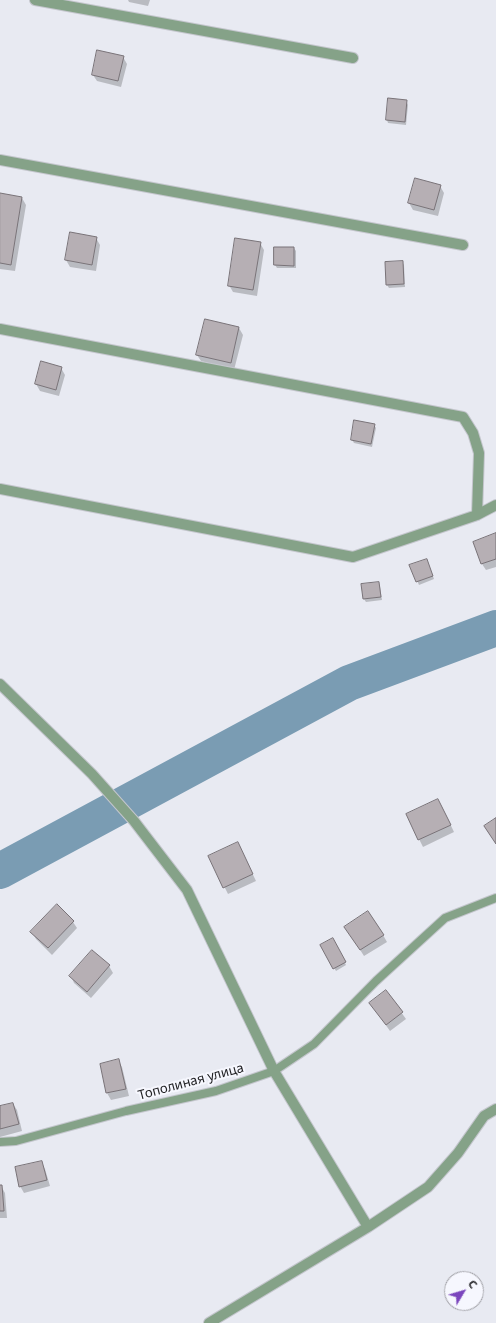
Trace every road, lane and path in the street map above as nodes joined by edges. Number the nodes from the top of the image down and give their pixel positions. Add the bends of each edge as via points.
1 (35, 0) edge
2 (353, 58) dead end
3 (0, 160) edge
4 (463, 245) dead end
5 (0, 329) edge
6 (0, 489) edge
7 (496, 506) edge
8 (477, 515) junction
9 (0, 684) edge
10 (496, 898) edge
11 (274, 1071) junction
12 (496, 1109) edge
13 (0, 1142) edge
14 (368, 1227) junction
15 (208, 1323) edge

1 - 2 street
3 - 4 street
5 - 8 street via 463,417 473,433 479,453
6 - 8 street via 353,557
7 - 8 street
9 - 11 street via 92,774 134,821 187,890
10 - 11 lane, Тополиная улица via 445,918 376,981 314,1044
11 - 13 lane, Тополиная улица via 216,1091 126,1111 16,1141
11 - 14 street
12 - 14 street via 484,1116 458,1153 428,1187
14 - 15 street

